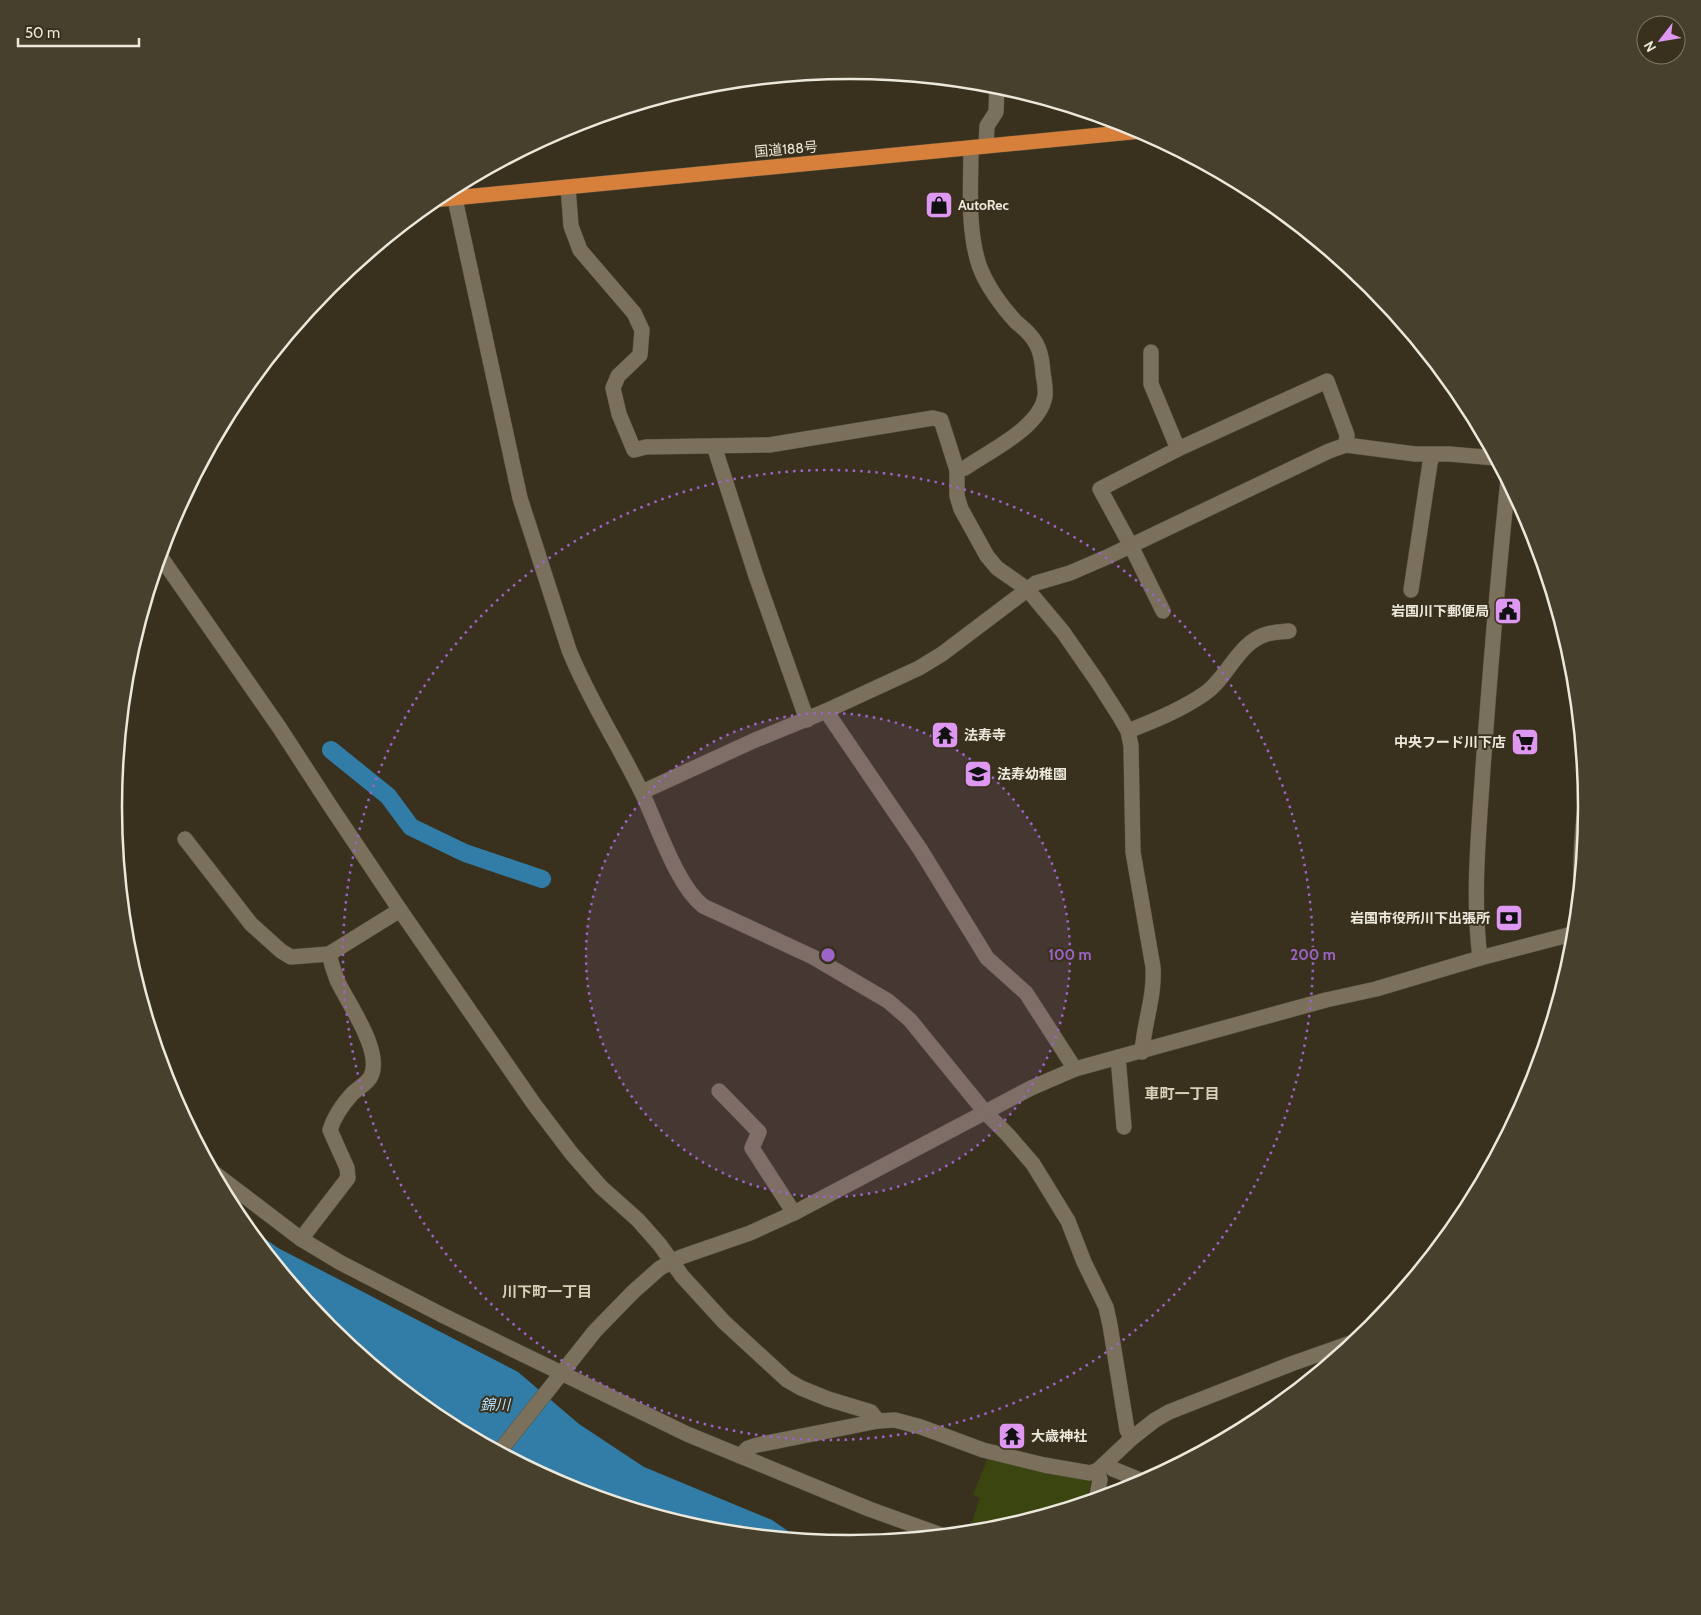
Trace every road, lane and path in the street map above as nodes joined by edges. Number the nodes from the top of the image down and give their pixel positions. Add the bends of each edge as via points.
1 (997, 94) edge
2 (1125, 133) edge
3 (986, 146) junction
4 (971, 148) junction
5 (568, 187) junction
6 (450, 199) edge
7 (455, 199) junction
8 (1152, 352) dead end
9 (1346, 445) junction
10 (714, 446) junction
11 (1178, 449) junction
12 (1433, 455) junction
13 (1490, 458) edge
14 (957, 470) junction
15 (1507, 491) edge
16 (1131, 546) junction
17 (164, 562) edge
18 (1027, 589) junction
19 (1411, 590) dead end
20 (1163, 611) dead end
21 (1289, 632) dead end
22 (826, 712) junction
23 (807, 720) junction
24 (1128, 731) junction
25 (642, 792) junction
26 (185, 839) dead end
27 (400, 910) junction
28 (1568, 935) edge
29 (329, 954) junction
30 (1480, 958) junction
31 (1142, 1052) junction
32 (1118, 1057) junction
33 (1075, 1069) junction
34 (719, 1091) dead end
35 (985, 1112) junction
36 (1124, 1127) dead end
37 (225, 1181) edge
38 (794, 1213) junction
39 (301, 1239) junction
40 (672, 1261) junction
41 (1340, 1347) edge
42 (558, 1378) junction
43 (878, 1421) junction
44 (1132, 1438) junction
45 (502, 1448) edge
46 (740, 1456) junction
47 (1102, 1466) junction
48 (1135, 1478) edge
49 (1097, 1493) edge
50 (932, 1532) edge

1 - 3 street via 996,112 987,126
2 - 3 highway, 国道188号
3 - 4 highway, 国道188号
4 - 5 highway, 国道188号
4 - 14 street via 971,207 979,265 1001,303 1036,343 1042,358 1045,396 1028,425 965,468
5 - 7 highway, 国道188号
5 - 10 street via 571,226 580,250 634,313 642,330 640,356 618,376 613,388 618,414 634,450
6 - 7 highway, 国道188号
7 - 25 street via 520,498 578,672
8 - 11 street via 1152,384
9 - 11 street via 1347,435 1327,381
9 - 12 street
9 - 16 street
10 - 14 street via 769,445 933,418 941,420
10 - 23 street
11 - 16 street via 1100,489
12 - 13 street
12 - 19 street
14 - 18 street via 957,496 961,509 987,556 997,568
15 - 30 street via 1476,870 1476,926
16 - 18 street
16 - 20 street
17 - 27 street
18 - 22 street via 942,654
18 - 24 street via 1074,647
21 - 24 street via 1266,634 1252,642 1204,694
22 - 23 street
22 - 33 street via 920,849 987,958 1026,994
23 - 25 street
24 - 31 street via 1133,852 1154,981
25 - 35 street via 676,869 694,899 813,958 888,1001 910,1020
26 - 29 street via 251,924 281,951 291,957
27 - 29 street
27 - 40 street via 572,1154 601,1187 638,1220
28 - 30 street
29 - 39 street via 337,979 366,1034 374,1066 371,1076 334,1118 330,1130 347,1168 348,1178
30 - 31 street
31 - 32 street
32 - 33 street
32 - 36 street
33 - 35 street
34 - 38 street via 759,1132 752,1148
35 - 38 street
35 - 44 street via 1033,1164 1068,1221 1106,1307 1127,1430
37 - 39 street
38 - 40 street via 750,1233
39 - 42 street
40 - 42 street via 633,1292
40 - 43 street via 724,1322 787,1380 828,1399 871,1412
41 - 44 street via 1169,1412
42 - 45 street
42 - 46 street
43 - 46 street via 757,1445
43 - 47 street via 895,1420 983,1450 1044,1465 1090,1473
44 - 47 street
46 - 50 street
47 - 48 street
47 - 49 street

